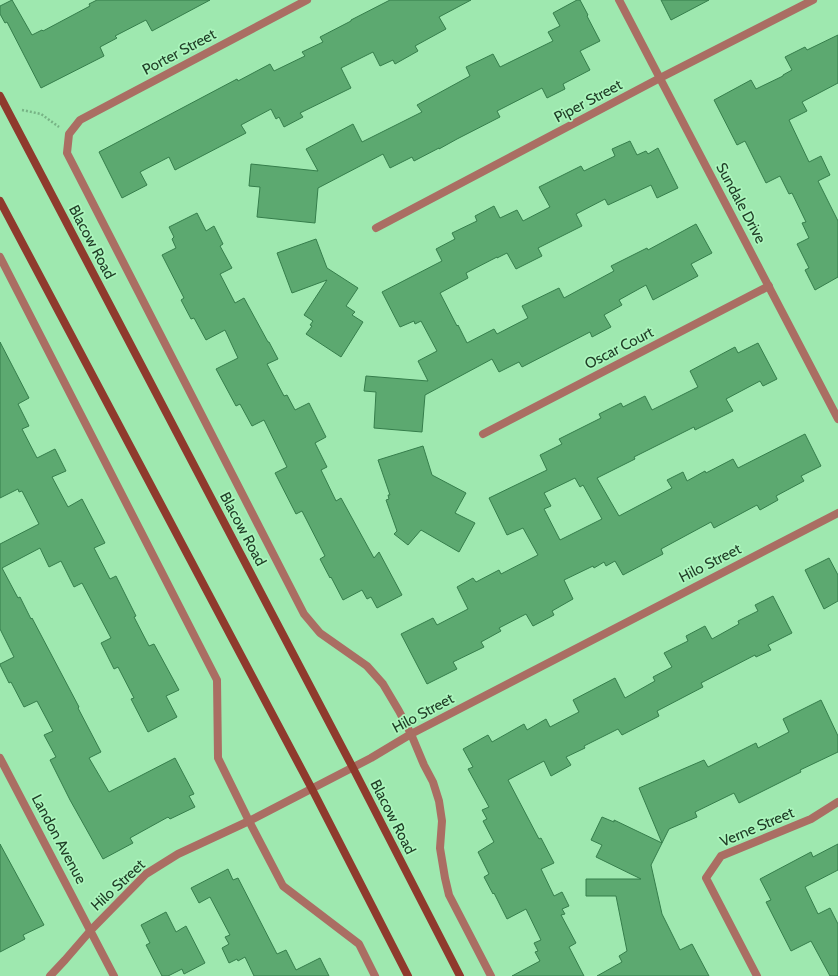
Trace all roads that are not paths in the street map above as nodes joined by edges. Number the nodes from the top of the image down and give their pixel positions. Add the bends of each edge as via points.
1 (307, 0) edge
2 (619, 0) edge
3 (813, 0) edge
4 (660, 78) junction
5 (0, 96) edge
6 (69, 134) joint
7 (0, 201) edge
8 (376, 228) dead end
9 (0, 256) edge
10 (768, 286) junction
11 (838, 419) edge
12 (482, 434) dead end
13 (838, 513) edge
14 (411, 734) junction
15 (0, 758) edge
16 (352, 768) junction
17 (312, 789) junction
18 (838, 802) edge
19 (249, 821) junction
20 (91, 930) junction
21 (50, 976) edge
22 (114, 976) edge
23 (375, 976) edge
24 (408, 976) edge
25 (460, 976) edge
26 (491, 976) edge
27 (757, 976) edge

1 - 6 street, Porter Street via 80,120
2 - 4 street, Sundale Drive
3 - 4 street, Piper Street
4 - 8 street, Piper Street
4 - 10 street, Sundale Drive
5 - 16 main road, Blacow Road
6 - 14 street, Blacow Road via 67,153 304,614 320,633 366,666 383,684
7 - 17 main road
9 - 19 street via 217,680 218,758
10 - 11 street, Sundale Drive
10 - 12 street, Oscar Court
13 - 14 street, Hilo Street
14 - 16 street, Hilo Street
14 - 26 street, Blacow Road via 439,801 442,821 440,848 449,895
15 - 20 street, Landon Avenue
16 - 17 street, Hilo Street
16 - 25 main road, Blacow Road
17 - 19 street, Hilo Street
17 - 24 main road
18 - 27 street, Verne Street via 811,819 721,856 706,878
19 - 20 street, Hilo Street via 178,854 146,874
19 - 23 street via 284,886 359,944
20 - 21 street, Hilo Street
20 - 22 street, Landon Avenue

